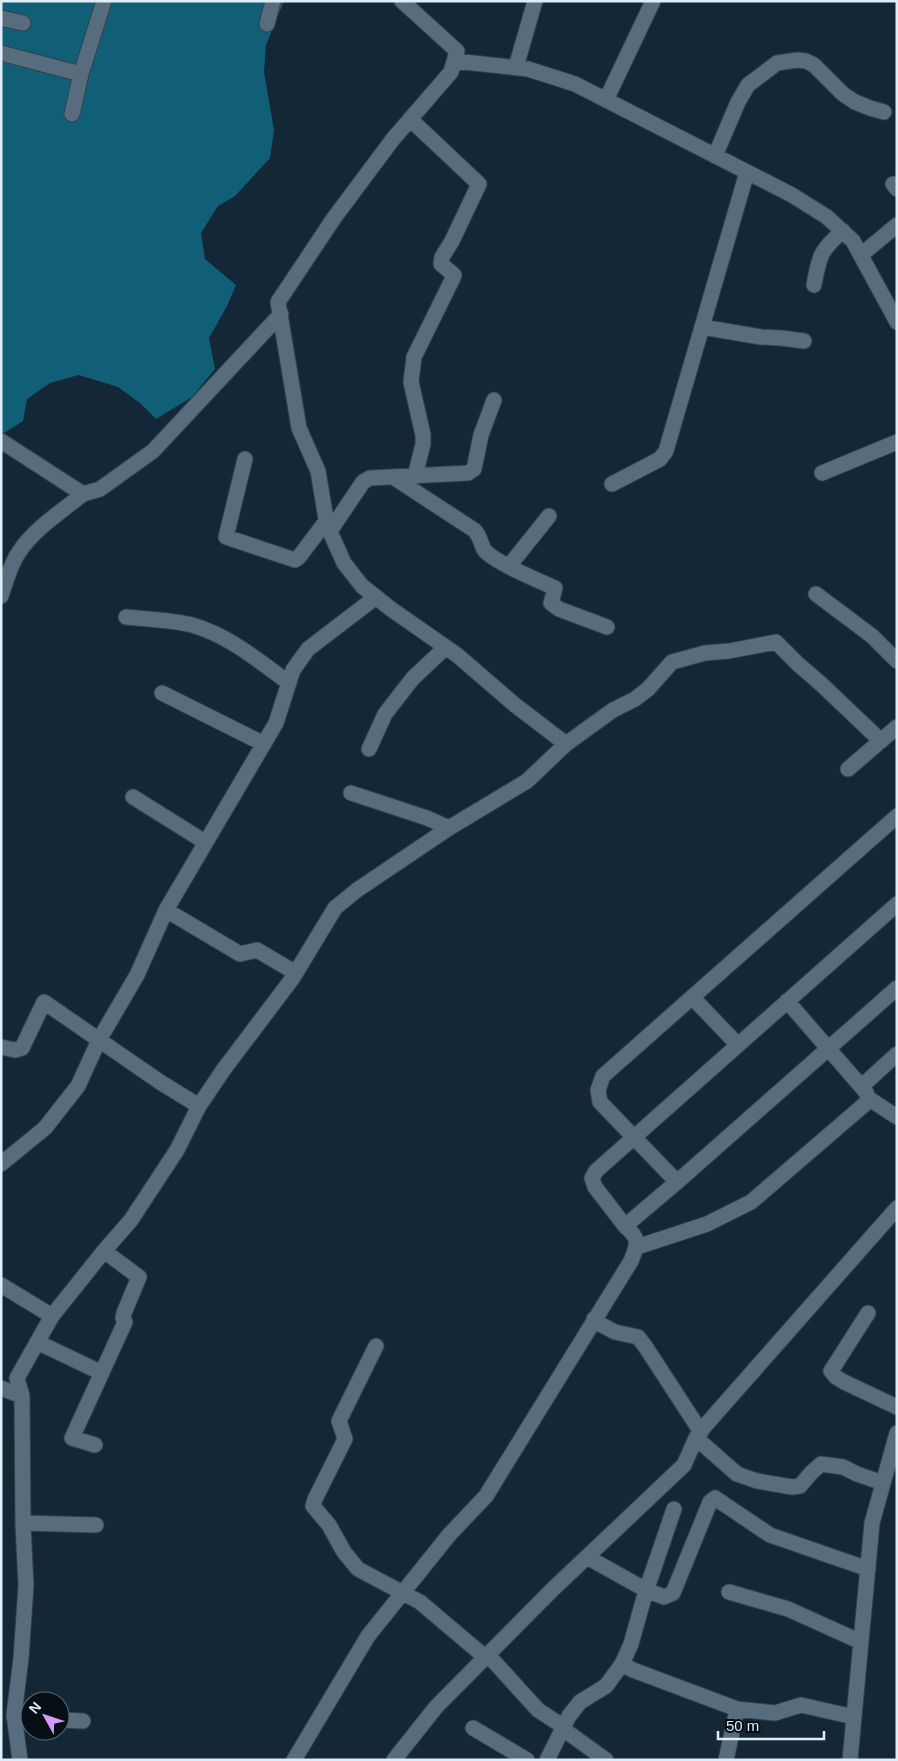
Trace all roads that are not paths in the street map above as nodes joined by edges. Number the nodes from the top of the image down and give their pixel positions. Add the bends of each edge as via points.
1 (104, 1) edge
2 (273, 1) edge
3 (402, 1) edge
4 (535, 1) edge
5 (653, 1) edge
6 (1, 18) edge
7 (23, 23) dead end
8 (267, 24) dead end
9 (1, 54) edge
10 (455, 61) junction
11 (516, 67) junction
12 (81, 74) junction
13 (606, 100) junction
14 (884, 112) dead end
15 (72, 114) dead end
16 (410, 119) junction
17 (714, 156) junction
18 (747, 172) junction
19 (897, 224) edge
20 (843, 231) junction
21 (861, 255) junction
22 (814, 285) dead end
23 (281, 314) junction
24 (896, 320) edge
25 (702, 327) junction
26 (804, 341) dead end
27 (494, 400) dead end
28 (1, 441) edge
29 (897, 442) edge
30 (245, 459) dead end
31 (822, 473) dead end
32 (416, 476) junction
33 (393, 477) junction
34 (612, 484) dead end
35 (83, 494) junction
36 (549, 516) dead end
37 (328, 526) junction
38 (509, 566) junction
39 (816, 594) dead end
40 (1, 596) edge
41 (376, 597) junction
42 (126, 617) dead end
43 (607, 627) dead end
44 (446, 647) junction
45 (897, 660) edge
46 (289, 683) junction
47 (162, 693) dead end
48 (897, 727) edge
49 (881, 741) junction
50 (264, 744) junction
51 (566, 744) junction
52 (369, 750) dead end
53 (848, 769) dead end
54 (351, 793) dead end
55 (133, 797) dead end
56 (897, 816) edge
57 (449, 828) junction
58 (205, 842) junction
59 (897, 904) edge
60 (166, 910) junction
61 (296, 973) junction
62 (897, 988) edge
63 (692, 997) junction
64 (787, 1001) junction
65 (99, 1040) junction
66 (738, 1045) junction
67 (1, 1048) edge
68 (829, 1048) junction
69 (897, 1054) edge
70 (865, 1092) junction
71 (199, 1106) junction
72 (897, 1117) edge
73 (633, 1137) junction
74 (1, 1164) edge
75 (677, 1182) junction
76 (897, 1208) edge
77 (626, 1226) junction
78 (637, 1247) junction
79 (104, 1251) junction
80 (1, 1285) edge
81 (868, 1313) dead end
82 (52, 1316) junction
83 (594, 1319) junction
84 (37, 1342) junction
85 (376, 1346) dead end
86 (102, 1373) junction
87 (3, 1392) edge
88 (22, 1396) junction
89 (897, 1407) edge
90 (897, 1433) edge
91 (698, 1435) junction
92 (95, 1445) dead end
93 (883, 1483) junction
94 (674, 1509) dead end
95 (23, 1523) junction
96 (96, 1525) dead end
97 (587, 1557) junction
98 (868, 1569) junction
99 (646, 1590) junction
100 (402, 1592) junction
101 (729, 1592) dead end
102 (861, 1642) junction
103 (487, 1656) junction
104 (622, 1664) junction
105 (738, 1709) junction
106 (854, 1717) junction
107 (70, 1720) edge
108 (83, 1721) dead end
109 (10, 1724) edge
110 (473, 1728) dead end
111 (563, 1728) junction
112 (20, 1760) edge
113 (294, 1760) edge
114 (394, 1760) edge
115 (527, 1760) edge
116 (547, 1760) edge
117 (606, 1760) edge
118 (726, 1760) edge
119 (850, 1760) edge

1 - 12 street
2 - 8 street
3 - 10 street via 457,51
4 - 11 street
5 - 13 street
6 - 7 street
9 - 12 street
10 - 11 street
10 - 16 street via 451,72
11 - 13 street via 575,84
12 - 15 street
13 - 17 street
14 - 17 street via 854,102 806,60 777,63 748,85
16 - 23 street via 334,218 278,302
16 - 32 street via 479,184 442,257 441,264 454,275 414,357 411,382 423,434
17 - 18 street
18 - 20 street via 792,195
18 - 25 street
19 - 21 street
20 - 21 street
20 - 22 street via 821,253
21 - 24 street
23 - 35 street via 153,451 100,490
23 - 37 street via 299,428 318,471
25 - 26 street
25 - 34 street via 666,451 660,459
27 - 32 street via 481,435 474,469 468,473
28 - 35 street
29 - 31 street
30 - 37 street via 226,537 295,560
32 - 33 street
33 - 37 street via 370,478 363,482
33 - 38 street via 474,530 484,550
35 - 40 street via 43,525 23,547 10,568
36 - 38 street
37 - 41 street via 344,564
38 - 43 street via 555,588 551,603 559,609
39 - 45 street via 872,636
41 - 44 street
41 - 46 street via 308,649 293,670
42 - 46 street via 191,625 214,634
44 - 51 street
44 - 52 street via 414,678 385,714
46 - 50 street via 276,723
47 - 50 street
48 - 49 street
49 - 51 street via 776,642 729,652 705,653 672,662 648,689
49 - 53 street
50 - 58 street
51 - 57 street via 527,781
54 - 57 street
55 - 58 street
56 - 63 street
57 - 61 street via 356,890 335,908
58 - 60 street
59 - 64 street
60 - 61 street via 240,954 258,950
60 - 65 street via 137,975
61 - 71 street
62 - 68 street
63 - 66 street
63 - 73 street via 603,1076 598,1090 600,1102
64 - 66 street
64 - 68 street
65 - 67 street via 44,1002 22,1048
65 - 71 street
65 - 74 street via 78,1086 45,1128
66 - 73 street
68 - 70 street
68 - 75 street
69 - 70 street
70 - 72 street
70 - 78 street via 865,1104 751,1202 707,1224
71 - 79 street via 177,1150 131,1220
73 - 75 street
73 - 77 street via 592,1178 594,1187
75 - 77 street
76 - 91 street
77 - 78 street via 635,1235
78 - 83 street
79 - 82 street
79 - 86 street via 139,1277 124,1313 125,1322
80 - 82 street
81 - 89 street via 831,1371 844,1382
82 - 84 street
83 - 91 street via 615,1332 638,1338
83 - 100 street via 486,1496
84 - 86 street
84 - 88 street via 17,1378
85 - 100 street via 338,1421 344,1439 313,1506 358,1569
86 - 92 street via 72,1438
87 - 88 street
88 - 95 street
90 - 93 street
91 - 93 street via 737,1474 757,1482 800,1486 821,1464 843,1467
91 - 97 street via 684,1465
93 - 98 street via 872,1523
94 - 99 street
95 - 96 street
95 - 109 street via 26,1586
97 - 99 street
97 - 103 street
98 - 99 street via 770,1535 715,1498 710,1502 673,1593 664,1597
98 - 102 street
99 - 104 street
100 - 103 street via 420,1602
100 - 113 street via 368,1636
101 - 102 street via 788,1609
102 - 106 street
103 - 111 street via 538,1710
103 - 114 street via 436,1707
104 - 105 street
104 - 111 street via 606,1686 580,1702
105 - 106 street via 775,1713 800,1705
105 - 118 street
106 - 119 street
107 - 108 street
109 - 112 street
110 - 115 street
111 - 116 street
111 - 117 street

